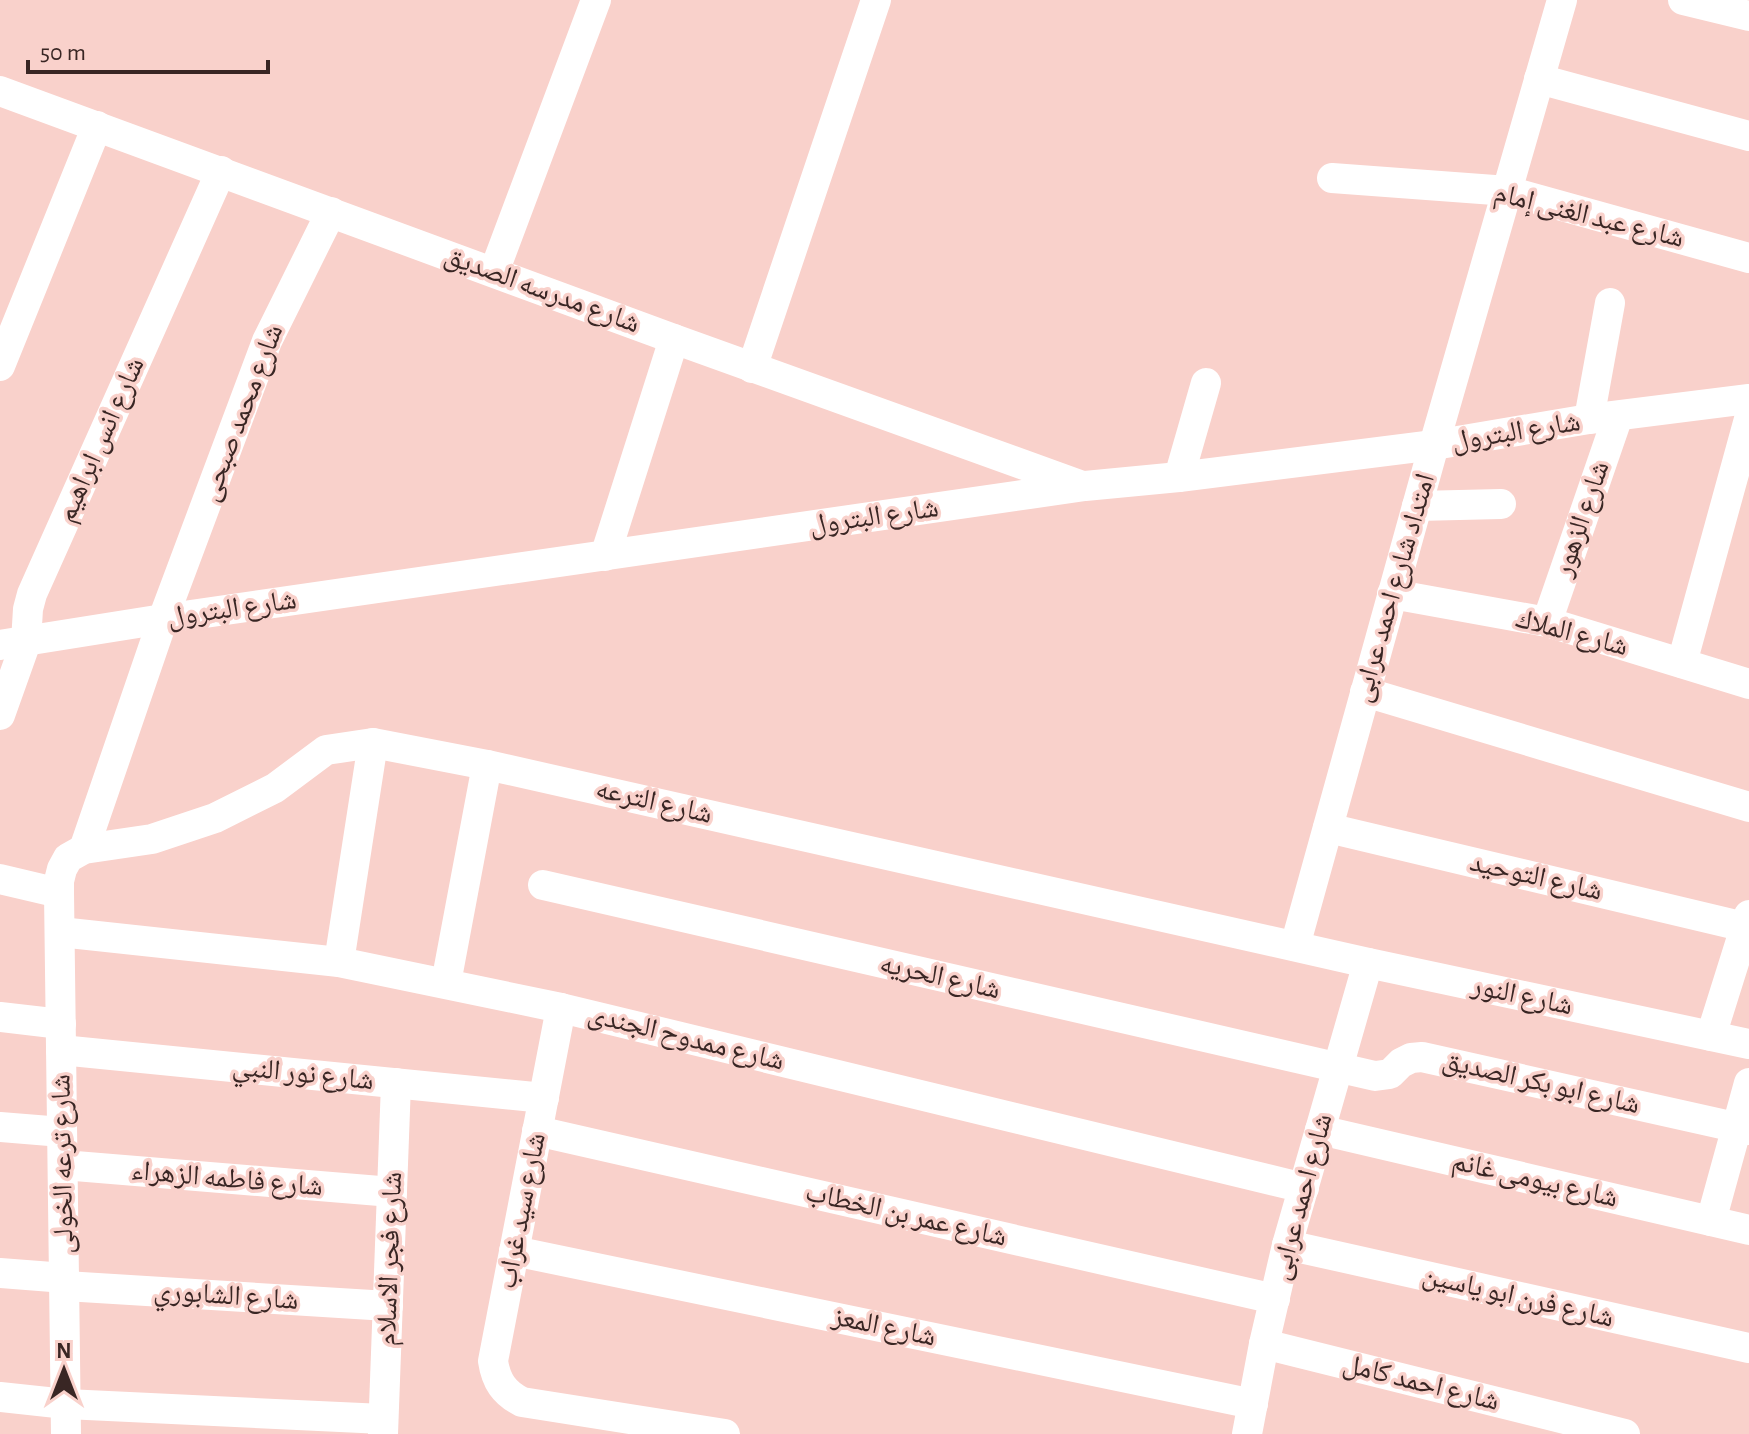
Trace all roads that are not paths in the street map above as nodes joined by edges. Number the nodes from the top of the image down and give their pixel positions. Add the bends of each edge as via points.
1 (596, 0) edge
2 (876, 0) edge
3 (1562, 0) edge
4 (1683, 0) edge
5 (1739, 9) edge
6 (1539, 79) junction
7 (0, 91) edge
8 (97, 126) junction
9 (1749, 136) edge
10 (221, 171) junction
11 (1332, 178) dead end
12 (1508, 191) junction
13 (331, 212) junction
14 (1749, 258) edge
15 (494, 272) junction
16 (1610, 303) dead end
17 (674, 339) junction
18 (3, 350) edge
19 (752, 368) junction
20 (1206, 383) dead end
21 (1749, 399) edge
22 (1603, 418) junction
23 (1749, 419) edge
24 (1434, 445) junction
25 (1179, 477) junction
26 (1085, 486) junction
27 (1501, 504) dead end
28 (1417, 506) junction
29 (605, 556) junction
30 (1392, 594) junction
31 (163, 619) junction
32 (1547, 622) junction
33 (13, 643) edge
34 (1682, 663) junction
35 (1749, 684) edge
36 (1365, 692) junction
37 (0, 715) edge
38 (373, 743) junction
39 (487, 765) junction
40 (1749, 807) edge
41 (1328, 828) junction
42 (84, 849) junction
43 (0, 879) edge
44 (543, 885) dead end
45 (59, 893) junction
46 (1747, 921) edge
47 (60, 932) junction
48 (1295, 946) junction
49 (339, 962) junction
50 (1368, 963) junction
51 (1741, 968) edge
52 (446, 983) junction
53 (561, 1008) junction
54 (0, 1017) edge
55 (1711, 1036) junction
56 (61, 1037) junction
57 (1749, 1044) edge
58 (1338, 1069) junction
59 (396, 1083) junction
60 (1749, 1083) edge
61 (544, 1098) junction
62 (0, 1127) edge
63 (1743, 1128) edge
64 (1320, 1130) junction
65 (537, 1131) junction
66 (62, 1132) junction
67 (63, 1165) junction
68 (1304, 1188) junction
69 (392, 1192) junction
70 (1711, 1221) junction
71 (1749, 1230) edge
72 (1287, 1245) junction
73 (514, 1251) junction
74 (0, 1273) edge
75 (65, 1282) junction
76 (1275, 1299) junction
77 (388, 1306) junction
78 (1264, 1344) junction
79 (1749, 1348) edge
80 (0, 1397) edge
81 (66, 1404) junction
82 (1253, 1404) junction
83 (383, 1427) edge
84 (651, 1428) edge
85 (66, 1434) edge
86 (725, 1434) edge
87 (1247, 1434) edge
88 (1625, 1434) edge

1 - 15 street
2 - 19 street
3 - 6 street, امتداد شارع احمد عرابى
4 - 5 street
6 - 9 street
6 - 12 street, امتداد شارع احمد عرابى
7 - 8 street, شارع مدرسه الصديق
8 - 10 street, شارع مدرسه الصديق
8 - 18 street
10 - 13 street, شارع مدرسه الصديق
10 - 33 street, شارع انس ابراهيم
11 - 12 street, شارع عبد الغنى إمام
12 - 14 street, شارع عبد الغنى إمام
12 - 24 street, امتداد شارع احمد عرابى
13 - 15 street, شارع مدرسه الصديق
13 - 31 street, شارع محمد صبحى via 267,341
15 - 17 street, شارع مدرسه الصديق
16 - 22 street, شارع الزهور
17 - 19 street, شارع مدرسه الصديق
17 - 29 street
19 - 26 street, شارع مدرسه الصديق
20 - 25 street
21 - 22 street, شارع البترول
22 - 24 street, شارع البترول
22 - 32 street, شارع الزهور
23 - 34 street
24 - 25 street, شارع البترول
24 - 28 street, امتداد شارع احمد عرابى
25 - 26 street, شارع البترول
26 - 29 street, شارع البترول
27 - 28 street
28 - 30 street, امتداد شارع احمد عرابى
29 - 31 street, شارع البترول
30 - 32 street, شارع الملاك
30 - 36 street, امتداد شارع احمد عرابى
31 - 33 street, شارع البترول
31 - 42 street
32 - 34 street, شارع الملاك
33 - 37 street, شارع انس ابراهيم
34 - 35 street, شارع الملاك
36 - 40 street
36 - 41 street, امتداد شارع احمد عرابى
38 - 39 street, شارع الترعه
38 - 42 street, شارع الترعه via 326,750 275,788 215,818 152,839
38 - 49 street
39 - 48 street, شارع الترعه
39 - 52 street
41 - 46 street, شارع التوحيد
41 - 48 street, امتداد شارع احمد عرابى
42 - 45 street via 68,858
43 - 45 street
44 - 58 street, شارع الحريه
45 - 47 street, شارع ترعه الخولى
46 - 51 street
47 - 49 street, شارع ممدوح الجندى
47 - 56 street, شارع ترعه الخولى
48 - 50 street, شارع النور
49 - 52 street, شارع ممدوح الجندى
50 - 55 street, شارع النور
50 - 58 street, شارع احمد عرابى
51 - 55 street
52 - 53 street, شارع ممدوح الجندى
53 - 61 street, شارع سيد غراب
53 - 68 street, شارع ممدوح الجندى
54 - 56 street, شارع نور النبي
55 - 57 street, شارع النور
56 - 59 street, شارع نور النبي
56 - 66 street, شارع ترعه الخولى
58 - 63 street, شارع ابو بكر الصديق via 1390,1074 1401,1063 1422,1057
58 - 64 street, شارع احمد عرابى
59 - 61 street, شارع نور النبي
59 - 69 street, شارع فجر الاسلام
60 - 63 street
61 - 65 street, شارع سيد غراب
62 - 66 street
63 - 70 street
64 - 68 street, شارع احمد عرابى
64 - 70 street, شارع بيومى غانم
65 - 73 street, شارع سيد غراب
65 - 76 street, شارع عمر بن الخطاب
66 - 67 street, شارع ترعه الخولى
67 - 69 street, شارع فاطمه الزهراء
67 - 75 street, شارع ترعه الخولى
68 - 72 street, شارع احمد عرابى
69 - 77 street, شارع فجر الاسلام
70 - 71 street, شارع بيومى غانم
72 - 76 street, شارع احمد عرابى
72 - 79 street, شارع فرن ابو ياسين
73 - 82 street, شارع المعز
73 - 84 street, شارع سيد غراب via 493,1361 501,1386 522,1402
74 - 75 street, شارع الشابوري
75 - 77 street, شارع الشابوري
75 - 81 street, شارع ترعه الخولى
76 - 78 street, شارع احمد عرابى
77 - 83 street, شارع فجر الاسلام
78 - 82 street, شارع احمد عرابى
78 - 88 street, شارع احمد كامل
80 - 81 street
81 - 83 street
81 - 85 street, شارع ترعه الخولى
82 - 87 street, شارع احمد عرابى
84 - 86 street

